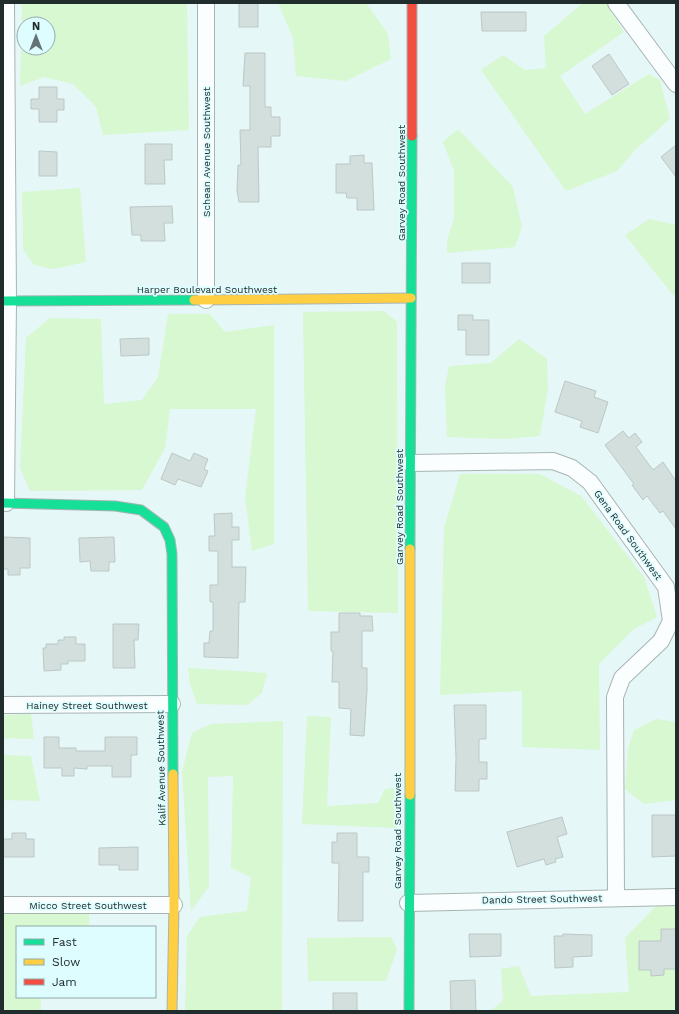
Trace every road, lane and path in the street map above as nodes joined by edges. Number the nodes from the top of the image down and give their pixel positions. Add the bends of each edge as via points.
1 (6, 3) edge
2 (206, 3) edge
3 (412, 3) edge
4 (616, 3) edge
5 (676, 84) edge
6 (411, 298) junction
7 (206, 300) junction
8 (5, 301) edge
9 (410, 463) junction
10 (4, 504) edge
11 (172, 704) junction
12 (3, 705) edge
13 (676, 897) edge
14 (616, 898) junction
15 (408, 903) junction
16 (3, 905) edge
17 (174, 905) junction
18 (172, 1011) edge
19 (409, 1011) edge

1 - 8 street
2 - 7 street, Schean Avenue Southwest
3 - 6 street, Garvey Road Southwest
4 - 5 street
6 - 7 street, Harper Boulevard Southwest
6 - 9 street, Garvey Road Southwest
7 - 8 street, Harper Boulevard Southwest
8 - 10 street
9 - 14 street, Gena Road Southwest via 553,462 572,468 590,482 666,587 671,621 661,641 622,678 615,697
9 - 15 street, Garvey Road Southwest
10 - 11 street, Kalif Avenue Southwest via 115,506 141,510 164,527 170,540 172,554
11 - 12 street, Hainey Street Southwest
11 - 17 street, Kalif Avenue Southwest
13 - 14 street, Dando Street Southwest
14 - 15 street, Dando Street Southwest
15 - 19 street, Garvey Road Southwest
16 - 17 street, Micco Street Southwest
17 - 18 street, Kalif Avenue Southwest

